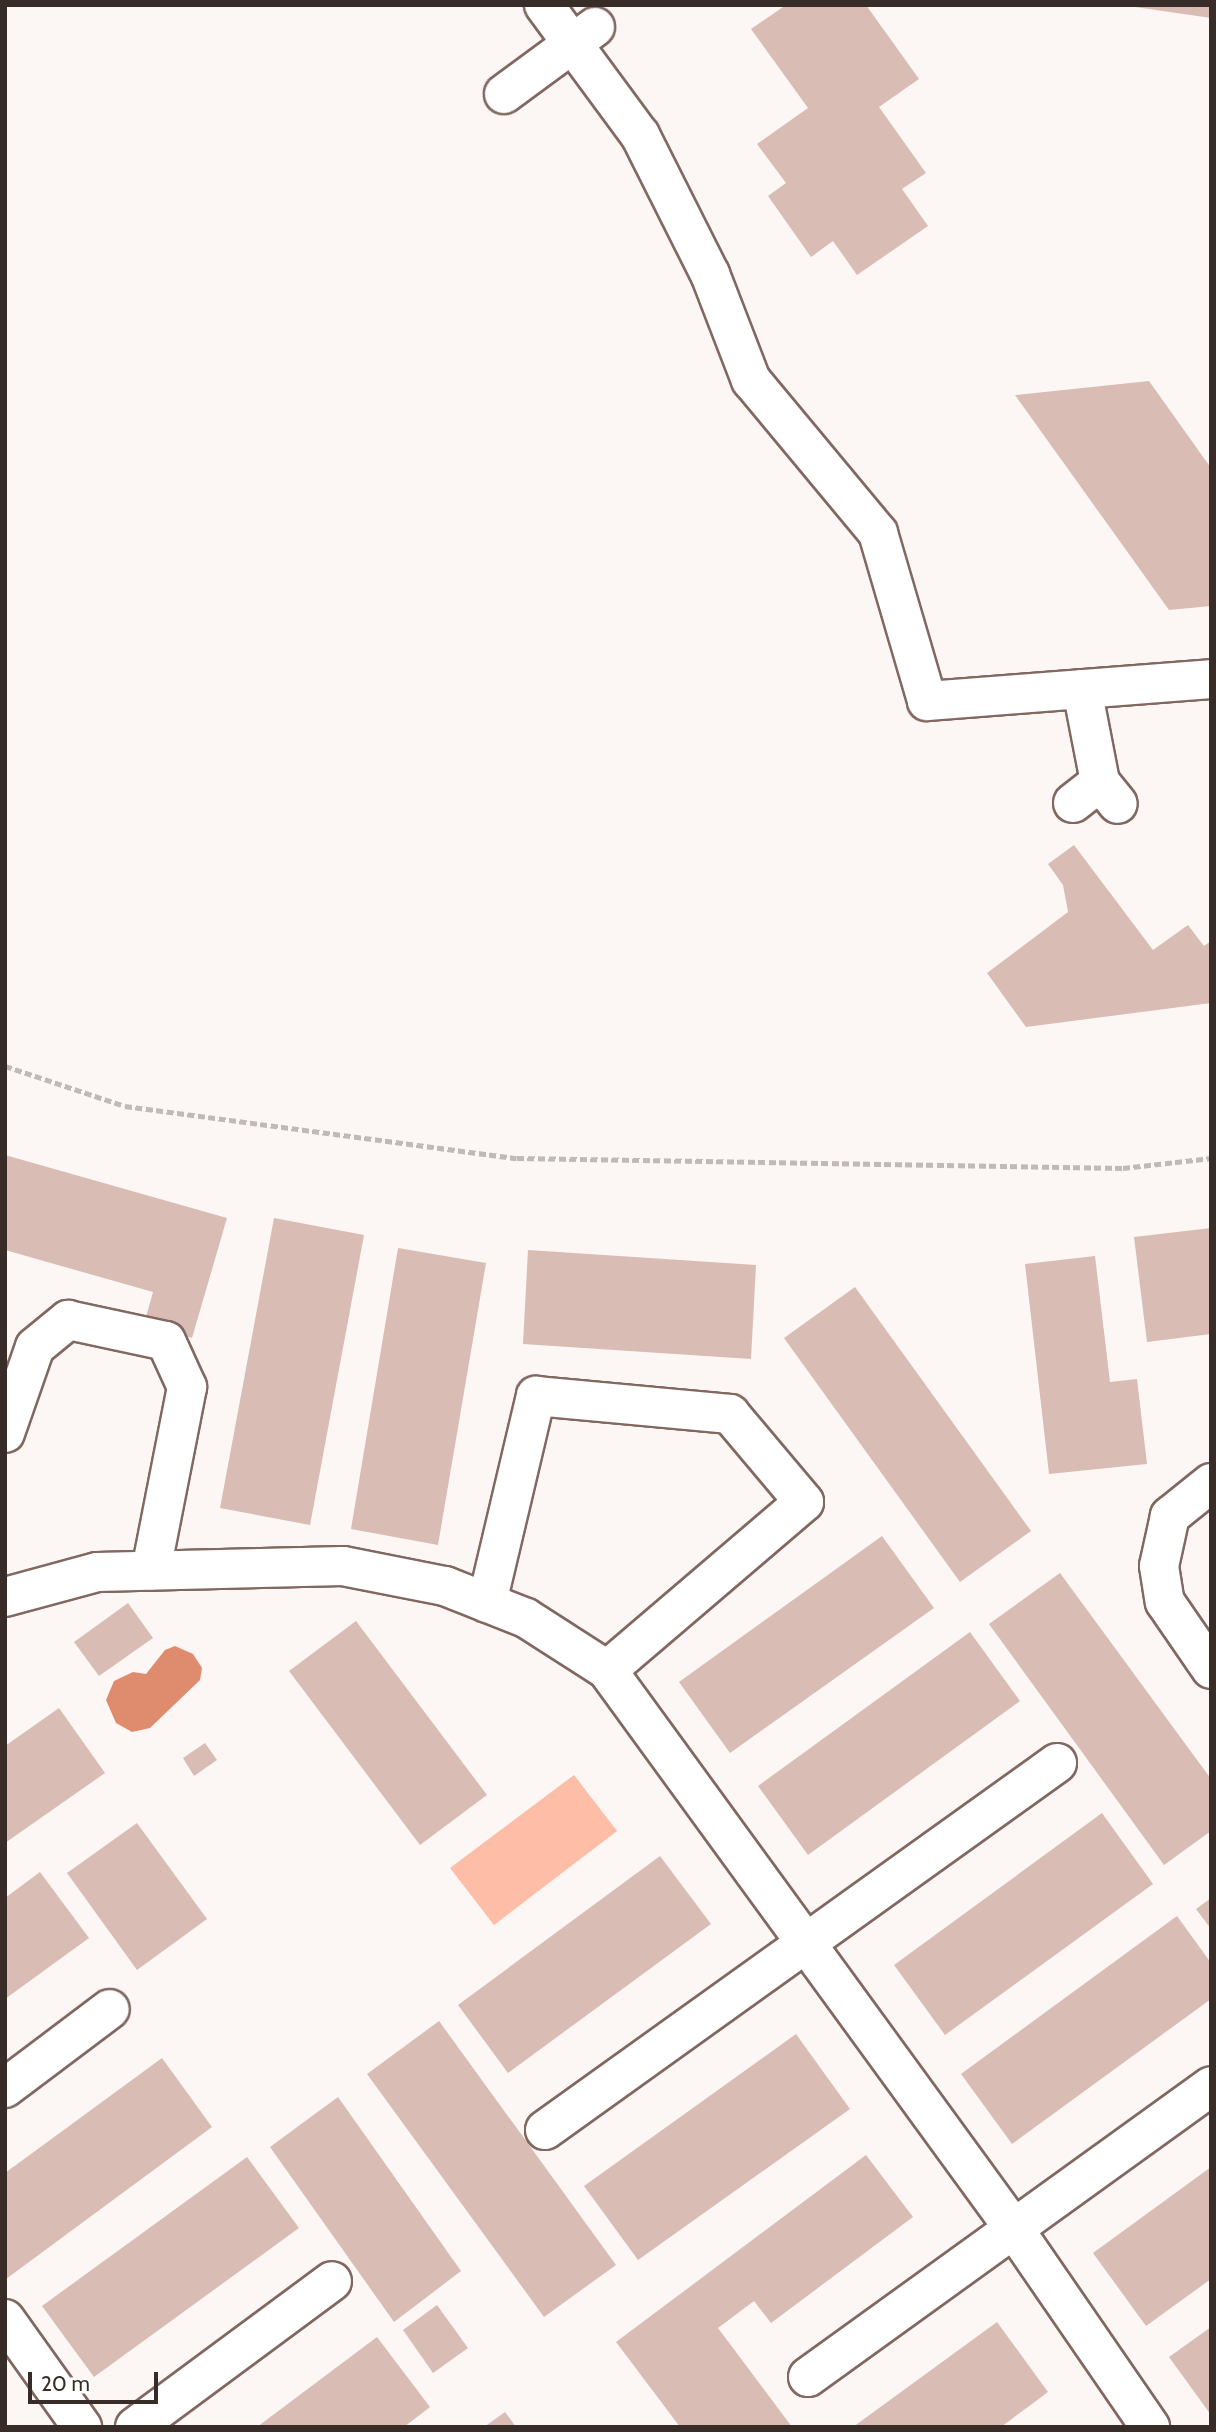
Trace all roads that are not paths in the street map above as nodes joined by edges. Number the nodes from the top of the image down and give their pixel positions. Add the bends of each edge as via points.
1 (544, 5) edge
2 (584, 35) junction
3 (504, 94) dead end
4 (1211, 679) edge
5 (1082, 689) junction
6 (1097, 796) dead end
7 (5, 1433) edge
8 (1211, 1483) edge
9 (152, 1570) junction
10 (5, 1597) edge
11 (487, 1603) junction
12 (1211, 1669) edge
13 (607, 1670) junction
14 (1057, 1763) dead end
15 (806, 1942) junction
16 (110, 2009) dead end
17 (1211, 2086) edge
18 (5, 2088) edge
19 (545, 2130) dead end
20 (1012, 2226) junction
21 (332, 2281) dead end
22 (5, 2319) edge
23 (808, 2377) dead end
24 (82, 2427) edge
25 (135, 2427) edge
26 (1150, 2427) edge

1 - 2 street
2 - 3 street
2 - 5 street via 709,274 751,380 878,533 927,701
4 - 5 street
5 - 6 street
7 - 9 street via 35,1347 68,1320 166,1341 187,1387
8 - 12 street via 1170,1516 1159,1566 1165,1602
9 - 10 street via 97,1572
9 - 11 street via 343,1566 445,1586
11 - 13 street via 526,1618
11 - 13 street via 536,1396 730,1414 804,1502
13 - 15 street
14 - 15 street
15 - 19 street
15 - 20 street
16 - 18 street
17 - 20 street
20 - 23 street
20 - 26 street
21 - 25 street
22 - 24 street

